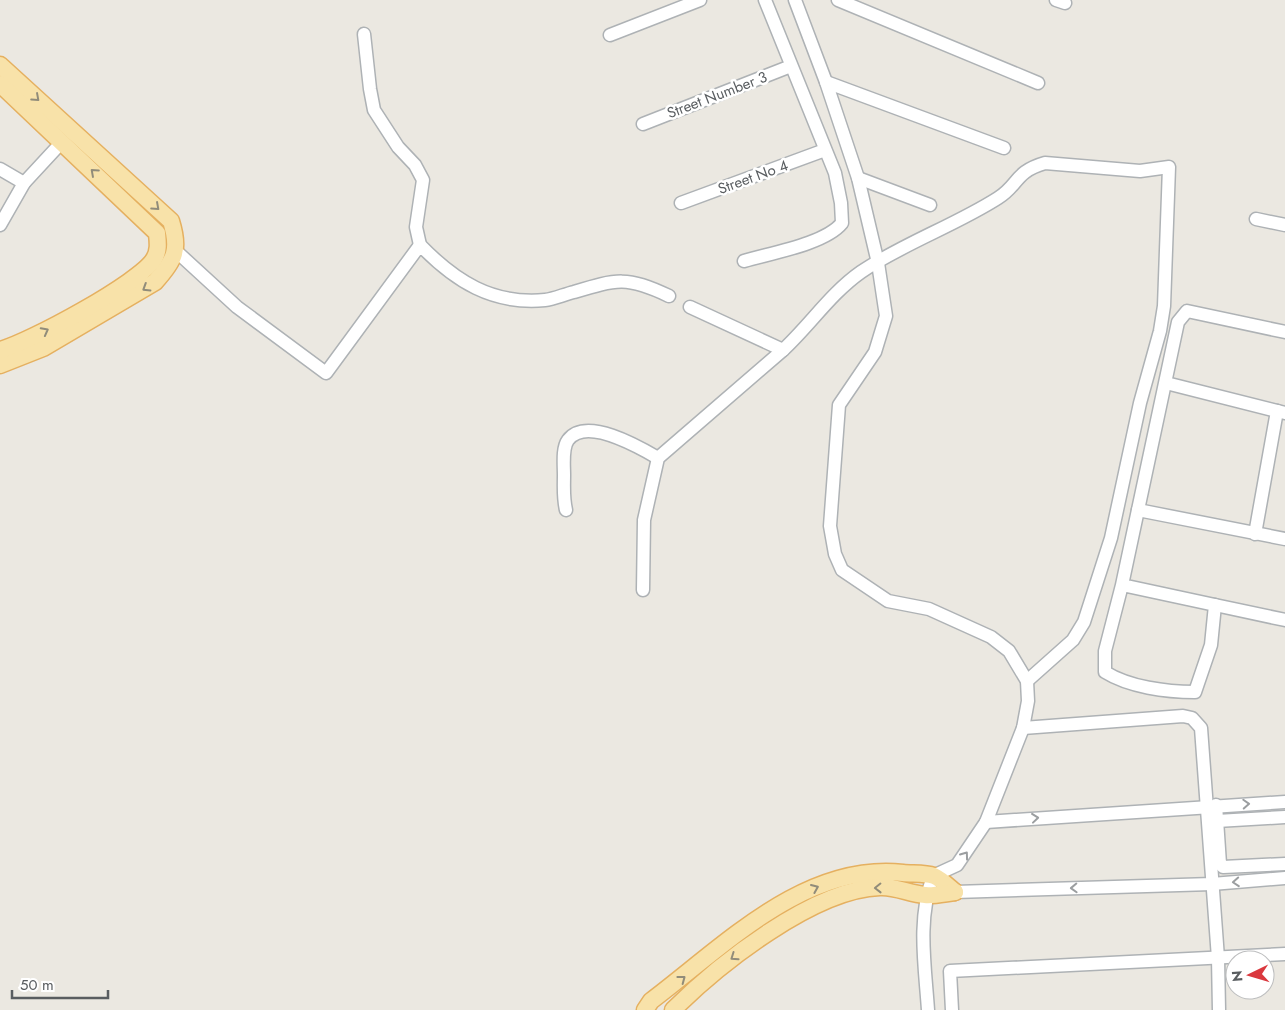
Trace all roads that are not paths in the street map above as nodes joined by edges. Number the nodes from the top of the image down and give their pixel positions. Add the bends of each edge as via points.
1 (700, 0) edge
2 (765, 0) edge
3 (795, 0) edge
4 (838, 0) edge
5 (364, 34) dead end
6 (610, 35) dead end
7 (0, 65) edge
8 (791, 66) junction
9 (826, 82) junction
10 (0, 84) edge
11 (1038, 84) dead end
12 (643, 124) dead end
13 (61, 143) junction
14 (1004, 148) dead end
15 (825, 150) junction
16 (0, 169) edge
17 (858, 178) junction
18 (24, 183) junction
19 (681, 203) dead end
20 (930, 205) dead end
21 (1256, 219) dead end
22 (0, 225) edge
23 (1285, 225) edge
24 (420, 245) junction
25 (176, 251) junction
26 (744, 261) dead end
27 (878, 263) junction
28 (669, 296) dead end
29 (690, 307) dead end
30 (1285, 332) edge
31 (0, 350) edge
32 (783, 350) junction
33 (0, 365) edge
34 (1166, 383) junction
35 (1281, 412) edge
36 (658, 458) junction
37 (566, 510) dead end
38 (1138, 510) junction
39 (1255, 534) junction
40 (1285, 539) edge
41 (1122, 585) junction
42 (643, 590) dead end
43 (1215, 605) junction
44 (1285, 620) edge
45 (1027, 681) junction
46 (1023, 728) junction
47 (1285, 802) edge
48 (1211, 805) junction
49 (1285, 817) edge
50 (1217, 821) junction
51 (986, 822) junction
52 (1285, 864) edge
53 (934, 876) junction
54 (1285, 878) edge
55 (1212, 884) junction
56 (955, 892) junction
57 (926, 896) junction
58 (1285, 954) edge
59 (1218, 958) junction
60 (645, 1010) edge
61 (673, 1010) edge
62 (928, 1010) edge
63 (952, 1010) edge
64 (1219, 1010) edge

1 - 6 street
2 - 8 street
3 - 9 street
4 - 11 street
5 - 24 street via 374,110 398,147 415,164 423,180 416,227
7 -> 25 main road via 171,221 176,235
8 - 12 street, Street Number 3
8 - 15 street
9 - 14 street
9 - 17 street
10 - 13 main road
13 - 18 street
31 -> 13 main road via 30,339 118,288 142,272 153,260 158,247 157,233
15 - 19 street, Street No 4
15 - 26 street via 835,173 842,223 835,232 816,240
16 - 18 street
17 - 20 street
17 - 27 street
18 - 22 street
21 - 23 street
24 - 25 street via 326,373 236,307
24 - 28 street via 441,267 477,291 517,299 545,300 624,280 643,284
25 -> 33 main road via 169,266 155,282 44,348
27 - 32 street via 861,272 829,301
27 - 45 street via 886,316 875,352 839,405 830,526 835,554 842,570 888,601 928,609 991,637 1009,651
27 - 45 street via 1000,198 1022,172 1032,167 1046,163 1140,171 1169,167 1164,306 1111,538 1084,622 1073,640
29 - 32 street
30 - 34 street via 1187,311 1178,322
32 - 36 street
34 - 35 street
34 - 38 street
35 - 39 street
36 - 37 street via 621,437 580,432 568,440 565,448 563,497
36 - 42 street via 644,520
38 - 39 street
38 - 41 street
39 - 40 street
41 - 43 street
41 - 43 street via 1104,672 1173,692 1195,692 1212,645
43 - 44 street
45 - 46 street via 1028,701
46 - 48 street via 1176,716 1192,718 1201,728
46 - 51 street
48 -> 47 street
48 - 50 street
51 -> 48 street
48 - 55 street
49 - 50 street
50 - 52 street via 1220,864 1223,867
53 -> 51 street via 957,865
53 - 56 main road
53 - 57 street
60 -> 53 main road via 652,1001 782,902 850,874 878,870
54 -> 55 street
55 -> 56 street
55 - 59 street
56 - 57 main road
57 -> 61 main road via 881,887 847,891 769,932 713,972
57 - 62 street via 922,927
58 - 59 street
59 - 63 street via 950,971
59 - 64 street

